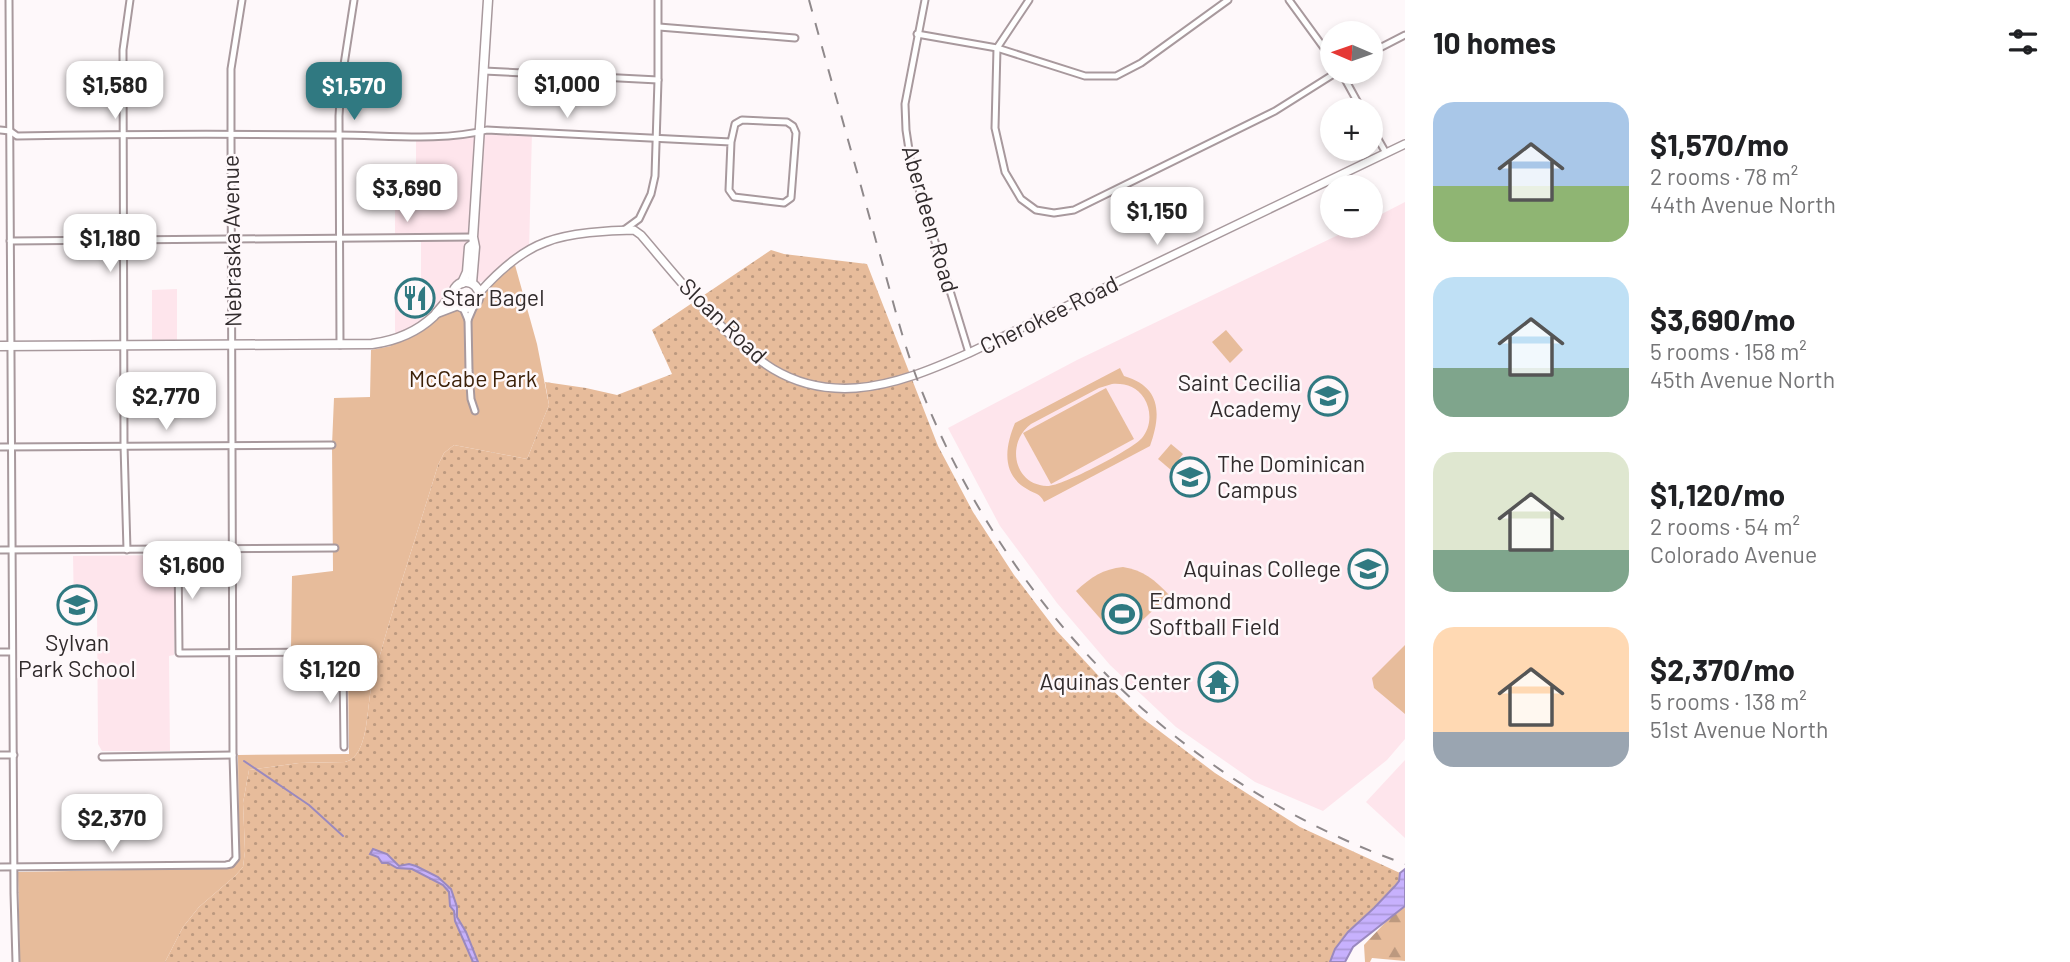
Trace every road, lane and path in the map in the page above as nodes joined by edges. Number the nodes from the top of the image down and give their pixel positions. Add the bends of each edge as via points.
1 (9, 0) edge
2 (130, 0) edge
3 (242, 0) edge
4 (354, 0) edge
5 (488, 0) edge
6 (658, 0) edge
7 (925, 0) edge
8 (1029, 0) edge
9 (1228, 0) edge
10 (1289, 0) edge
11 (0, 24) edge
12 (9, 24) junction
13 (659, 27) junction
14 (917, 34) junction
15 (1405, 35) edge
16 (795, 38) dead end
17 (1320, 43) edge
18 (1383, 46) edge
19 (997, 48) junction
20 (484, 71) junction
21 (658, 80) junction
22 (1320, 84) edge
23 (0, 130) edge
24 (10, 131) junction
25 (480, 131) junction
26 (123, 134) junction
27 (230, 135) junction
28 (340, 135) junction
29 (657, 137) junction
30 (731, 142) junction
31 (1405, 144) edge
32 (1383, 148) edge
33 (1386, 153) junction
34 (624, 230) junction
35 (0, 236) edge
36 (232, 238) junction
37 (340, 238) junction
38 (10, 239) junction
39 (123, 240) junction
40 (473, 240) junction
41 (462, 283) junction
42 (475, 287) junction
43 (453, 295) junction
44 (474, 306) junction
45 (460, 307) junction
46 (437, 313) junction
47 (468, 320) junction
48 (233, 345) junction
49 (340, 345) junction
50 (0, 346) edge
51 (10, 346) junction
52 (124, 346) junction
53 (969, 353) junction
54 (919, 373) joint
55 (475, 411) dead end
56 (124, 445) junction
57 (332, 445) dead end
58 (233, 446) junction
59 (0, 447) edge
60 (10, 447) junction
61 (234, 548) junction
62 (335, 548) dead end
63 (11, 550) junction
64 (127, 550) junction
65 (178, 550) junction
66 (0, 551) edge
67 (0, 652) edge
68 (12, 652) junction
69 (234, 653) junction
70 (344, 747) dead end
71 (0, 755) edge
72 (14, 755) junction
73 (233, 755) junction
74 (102, 757) dead end
75 (0, 867) edge
76 (15, 867) junction
77 (16, 962) edge

1 - 12 street
2 - 26 street via 123,50
3 - 27 street, Nebraska Avenue via 231,69
4 - 28 street via 341,84
5 - 20 main road
6 - 13 street
7 - 14 street, Aberdeen Road
8 - 19 street
9 - 19 street via 1142,63 1116,76 1086,76
10 - 17 street
11 - 12 street
12 - 24 street
13 - 16 street
13 - 21 street
14 - 19 street
14 - 53 street, Aberdeen Road via 905,104 911,163
15 - 18 street
19 - 22 street via 995,128 1005,172 1021,199 1036,210 1054,213 1074,210 1275,111
20 - 21 street
20 - 25 main road
21 - 29 street
23 - 24 street
24 - 26 street via 17,136
24 - 38 street
25 - 28 street
25 - 29 street
25 - 40 main road
26 - 27 street
26 - 39 street
27 - 28 street
27 - 36 street, Nebraska Avenue
28 - 37 street
29 - 30 street
29 - 34 street via 651,194 639,219
30 - 30 street via 729,190 734,197 784,203 791,198 793,126 742,120 735,124
31 - 33 street, Cherokee Road
32 - 33 street
33 - 53 street, Cherokee Road
34 - 42 street via 547,242
34 - 54 street, Sloan Road via 641,235 732,335 780,372 808,384 846,388
35 - 38 street
36 - 37 street
36 - 39 street
36 - 48 street, Nebraska Avenue
37 - 40 street
37 - 49 street
38 - 39 street
38 - 51 street
39 - 52 street
40 - 41 main road
40 - 42 main road
41 - 42 main road
41 - 43 main road
42 - 44 main road via 479,301
43 - 45 main road
43 - 46 main road
44 - 45 main road
44 - 47 street
45 - 46 main road
45 - 47 street
46 - 49 main road via 395,339
47 - 55 street
48 - 49 main road
48 - 52 main road
48 - 58 street, Nebraska Avenue
50 - 51 main road
51 - 52 main road
51 - 60 street
52 - 56 street
53 - 54 street, Cherokee Road
56 - 58 street
56 - 60 street
56 - 64 street
57 - 58 street
58 - 61 street, Nebraska Avenue
59 - 60 street
60 - 63 street
61 - 62 street
61 - 65 street
61 - 69 street, Nebraska Avenue
63 - 64 street
63 - 66 street
63 - 68 street
64 - 65 street
65 - 69 street via 179,653
67 - 68 street
68 - 72 street
69 - 70 street via 336,652 342,663
69 - 73 street, Nebraska Avenue
71 - 72 street
72 - 76 street
73 - 74 street
73 - 76 street, Nebraska Avenue via 236,847 235,860 226,866
75 - 76 street
76 - 77 street

